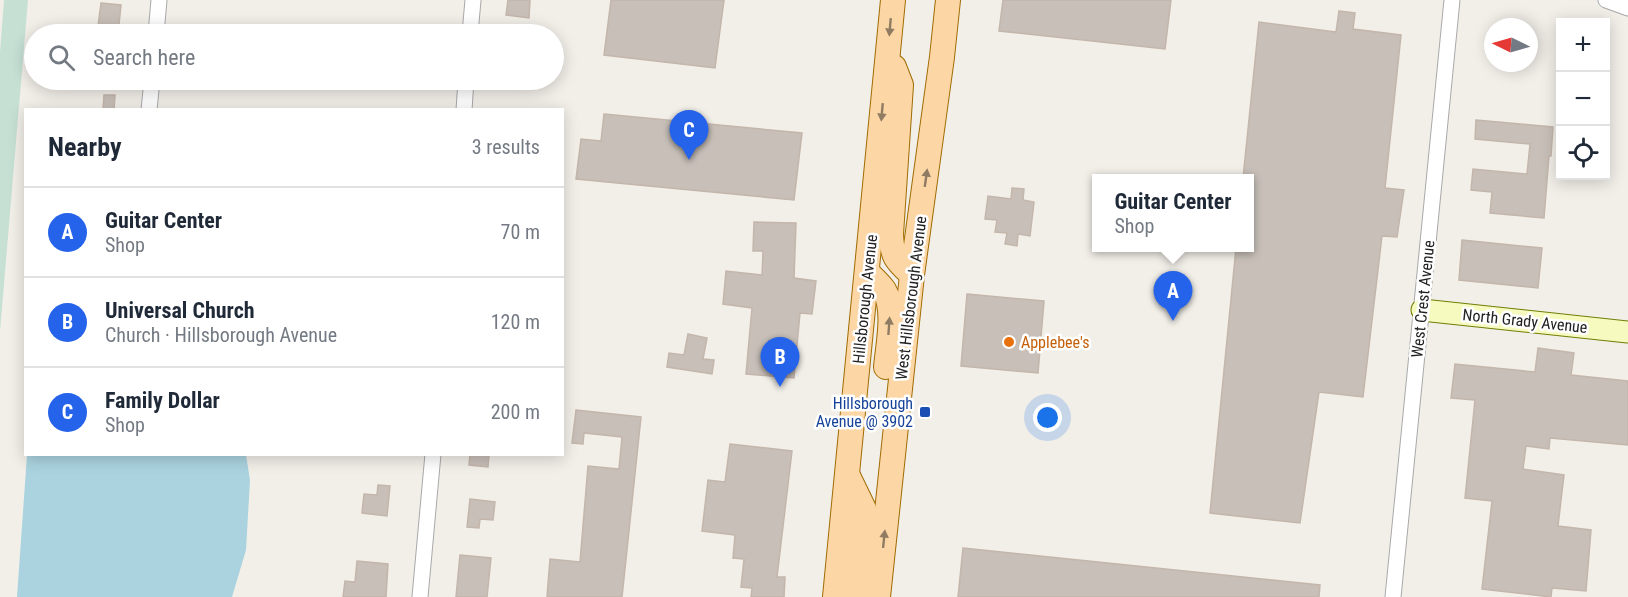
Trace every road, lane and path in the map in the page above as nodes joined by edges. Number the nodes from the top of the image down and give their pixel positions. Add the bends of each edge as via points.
1 (159, 0) edge
2 (473, 0) edge
3 (893, 0) edge
4 (934, 0) edge
5 (948, 0) edge
6 (1452, 0) edge
7 (1606, 0) edge
8 (1628, 8) edge
9 (157, 24) edge
10 (471, 24) edge
11 (888, 54) junction
12 (942, 57) junction
13 (151, 90) edge
14 (465, 90) edge
15 (149, 108) edge
16 (464, 108) edge
17 (867, 272) junction
18 (912, 275) junction
19 (1422, 310) junction
20 (1628, 332) edge
21 (433, 456) edge
22 (848, 474) junction
23 (886, 509) junction
24 (420, 597) edge
25 (835, 597) edge
26 (855, 597) edge
27 (878, 597) edge
28 (1393, 597) edge

1 - 9 street
2 - 10 street
3 -> 11 main road, Hillsborough Avenue
4 - 12 main road
5 - 12 main road, West Hillsborough Avenue
6 - 19 street, West Crest Avenue
7 - 8 street
11 -> 17 main road, Hillsborough Avenue
11 - 18 main road via 901,85 891,250
18 -> 12 main road, West Hillsborough Avenue
13 - 15 street
14 - 16 street
17 - 22 main road, Hillsborough Avenue
23 -> 17 main road via 876,468 889,302 884,290
18 - 23 main road, West Hillsborough Avenue
19 - 20 street, North Grady Avenue
19 - 28 street, West Crest Avenue
21 - 24 street
22 - 25 main road, Hillsborough Avenue
22 - 26 main road via 864,509
27 -> 23 main road, West Hillsborough Avenue

